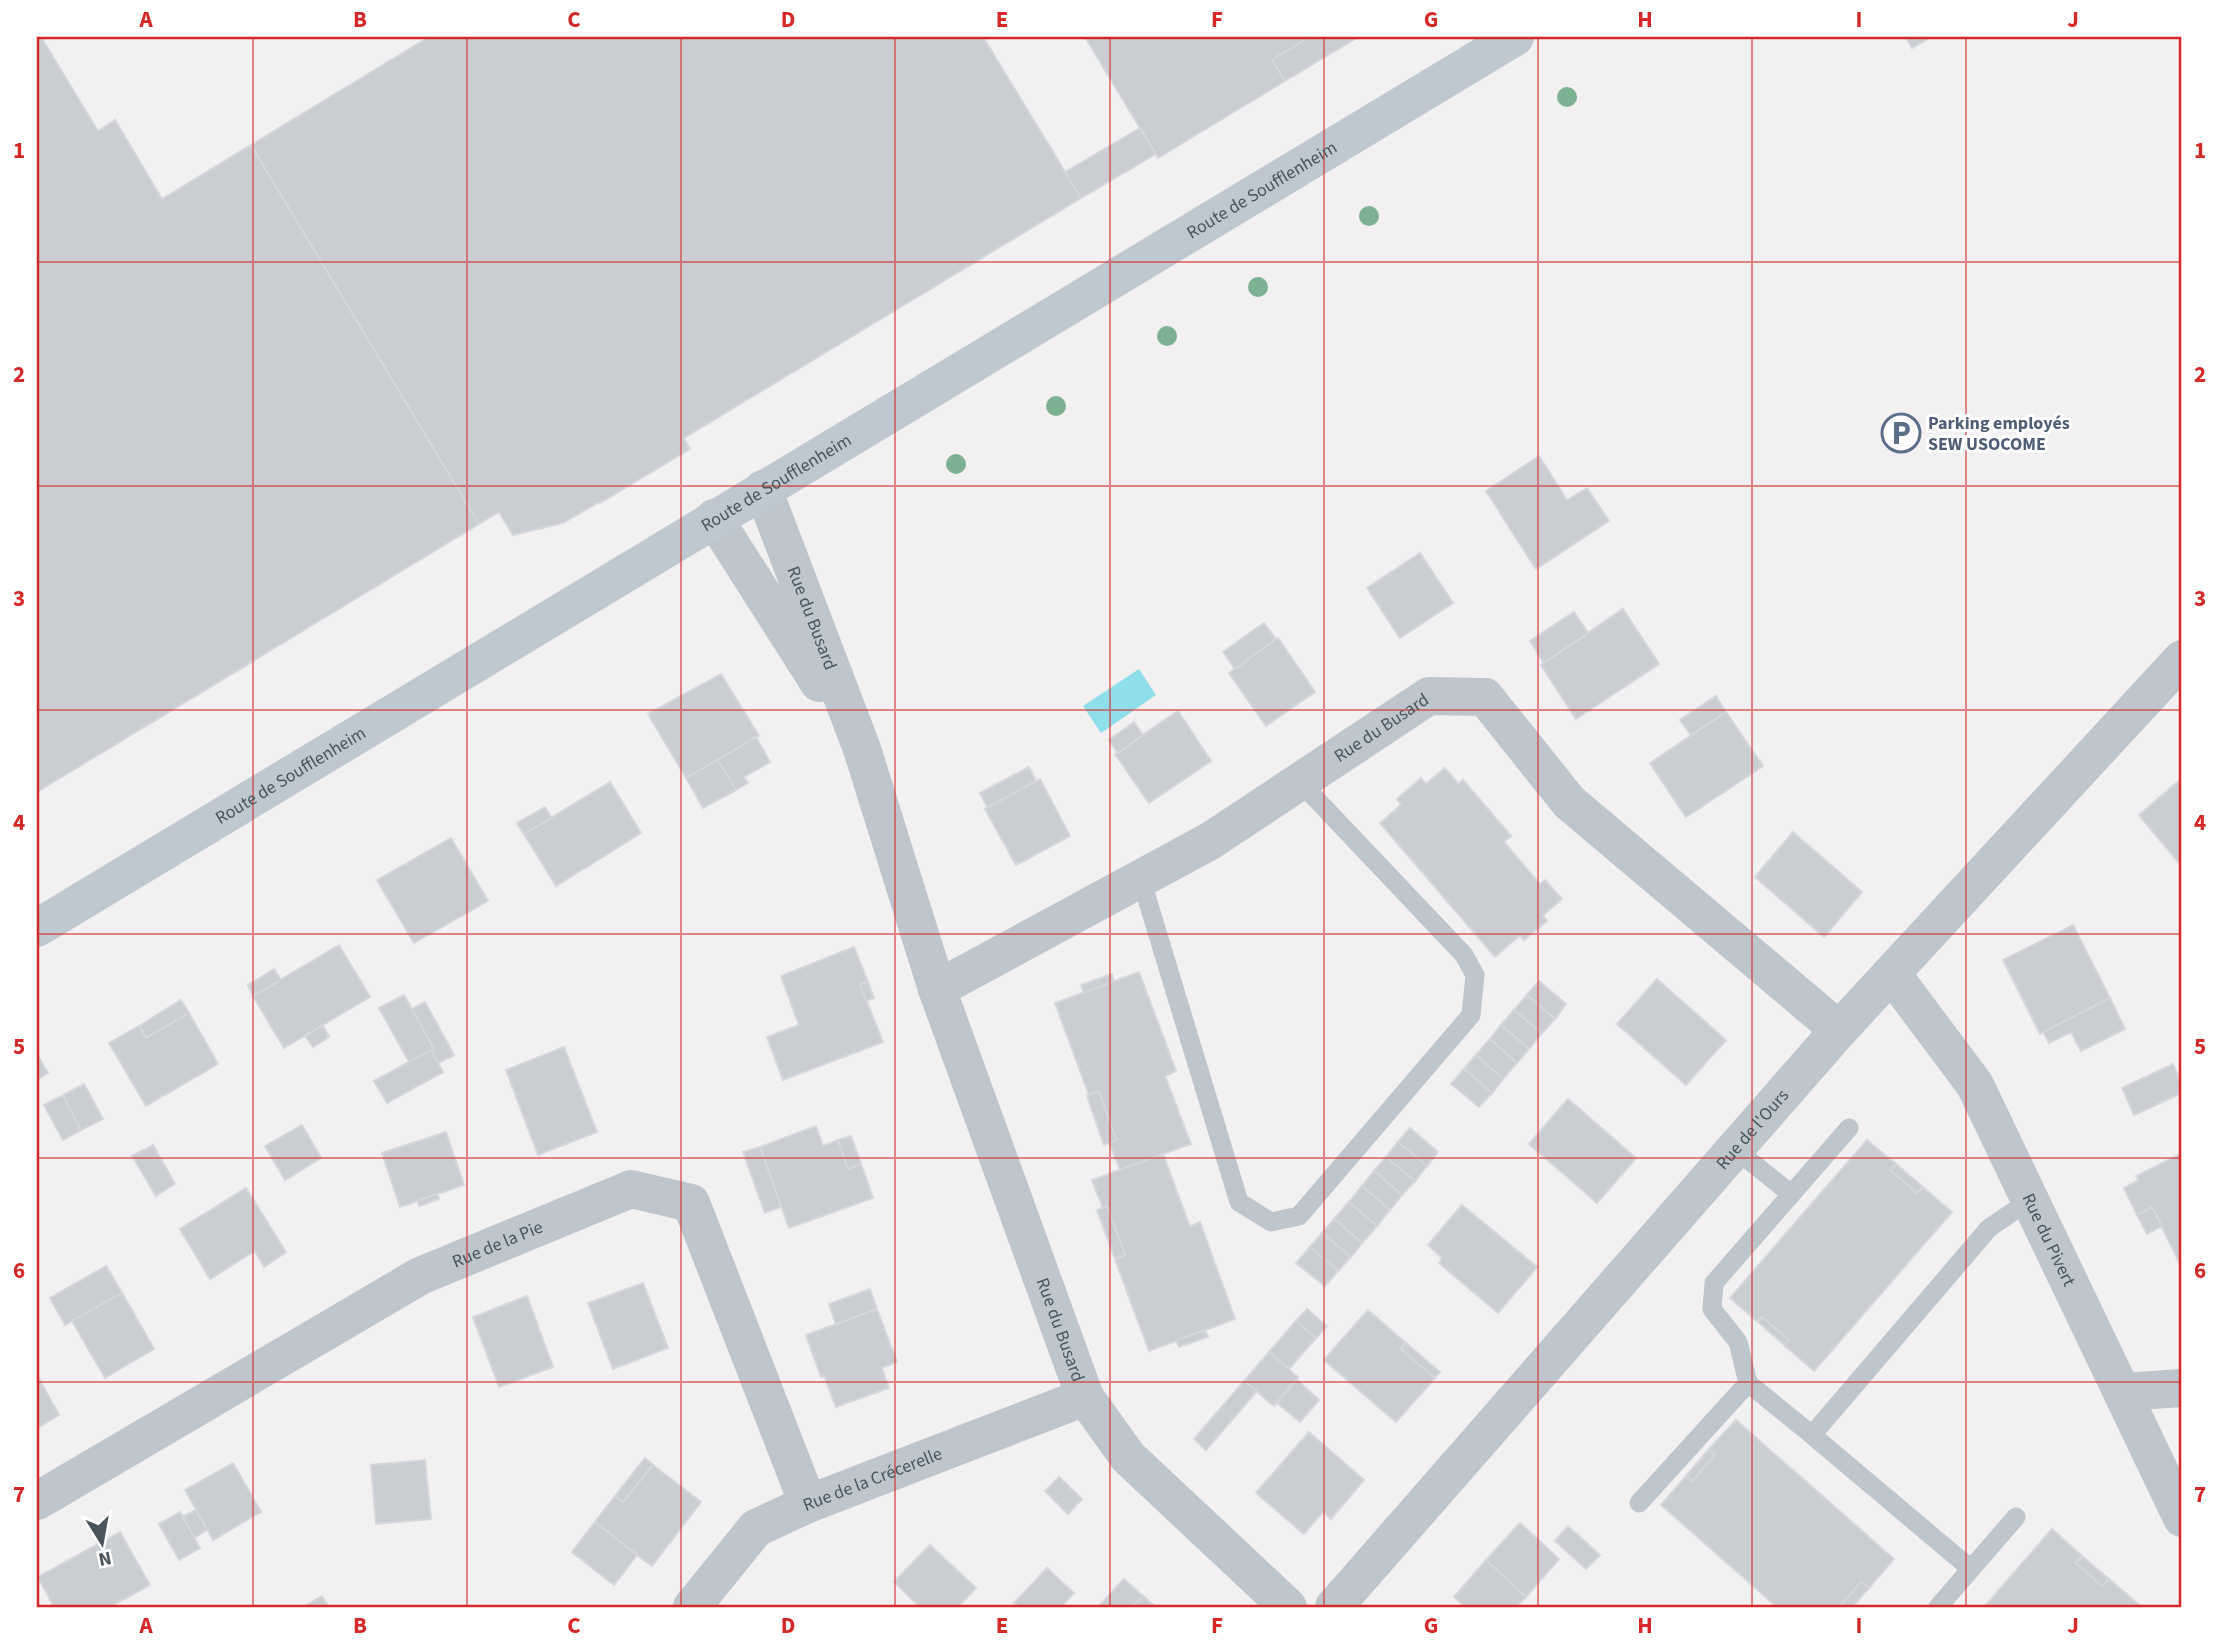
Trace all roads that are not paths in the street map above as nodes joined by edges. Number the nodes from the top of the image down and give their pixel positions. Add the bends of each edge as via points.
1 (1515, 37) edge
2 (763, 489) junction
3 (714, 519) junction
4 (2182, 659) edge
5 (862, 749) junction
6 (1300, 782) junction
7 (1141, 879) junction
8 (37, 928) edge
9 (1892, 974) junction
10 (937, 989) junction
11 (1839, 1030) junction
12 (1849, 1128) dead end
13 (1735, 1149) junction
14 (1791, 1194) junction
15 (2031, 1200) junction
16 (1748, 1383) junction
17 (2182, 1388) edge
18 (2123, 1392) junction
19 (1085, 1397) junction
20 (1812, 1436) junction
21 (37, 1501) edge
22 (1639, 1503) dead end
23 (808, 1504) junction
24 (2015, 1517) dead end
25 (2182, 1518) edge
26 (1971, 1569) junction
27 (692, 1607) edge
28 (1288, 1607) edge
29 (1334, 1607) edge
30 (1938, 1607) edge

1 - 2 main road, Route de Soufflenheim
2 - 3 main road, Route de Soufflenheim
2 - 5 street, Rue du Busard
3 - 5 street, Rue du Busard
3 - 8 main road, Route de Soufflenheim
4 - 9 street, Rue de l'Ours
5 - 10 street, Rue du Busard
6 - 7 street, Rue du Busard
6 - 7 lane via 1464,955 1475,975 1471,1015 1299,1216 1271,1222 1239,1202
6 - 11 street, Rue du Busard via 1429,696 1485,697 1569,802
7 - 10 street, Rue du Busard
9 - 11 street, Rue de l'Ours
9 - 15 street, Rue du Pivert via 1975,1085
10 - 19 street, Rue du Busard
11 - 13 street, Rue de l'Ours
12 - 14 lane
13 - 14 lane
13 - 29 street, Rue de l'Ours
14 - 16 lane via 1714,1283 1712,1309 1738,1342
15 - 18 street, Rue du Pivert
15 - 20 lane via 1989,1228
16 - 20 lane
16 - 22 lane
17 - 18 street
18 - 25 street, Rue du Pivert
19 - 23 street, Rue de la Crécerelle
19 - 28 street, Rue du Busard via 1128,1457
20 - 26 lane
21 - 23 street, Rue de la Pie via 420,1276 631,1189 691,1203
23 - 27 street, Rue de la Crécerelle via 756,1528
24 - 26 lane
26 - 30 lane

